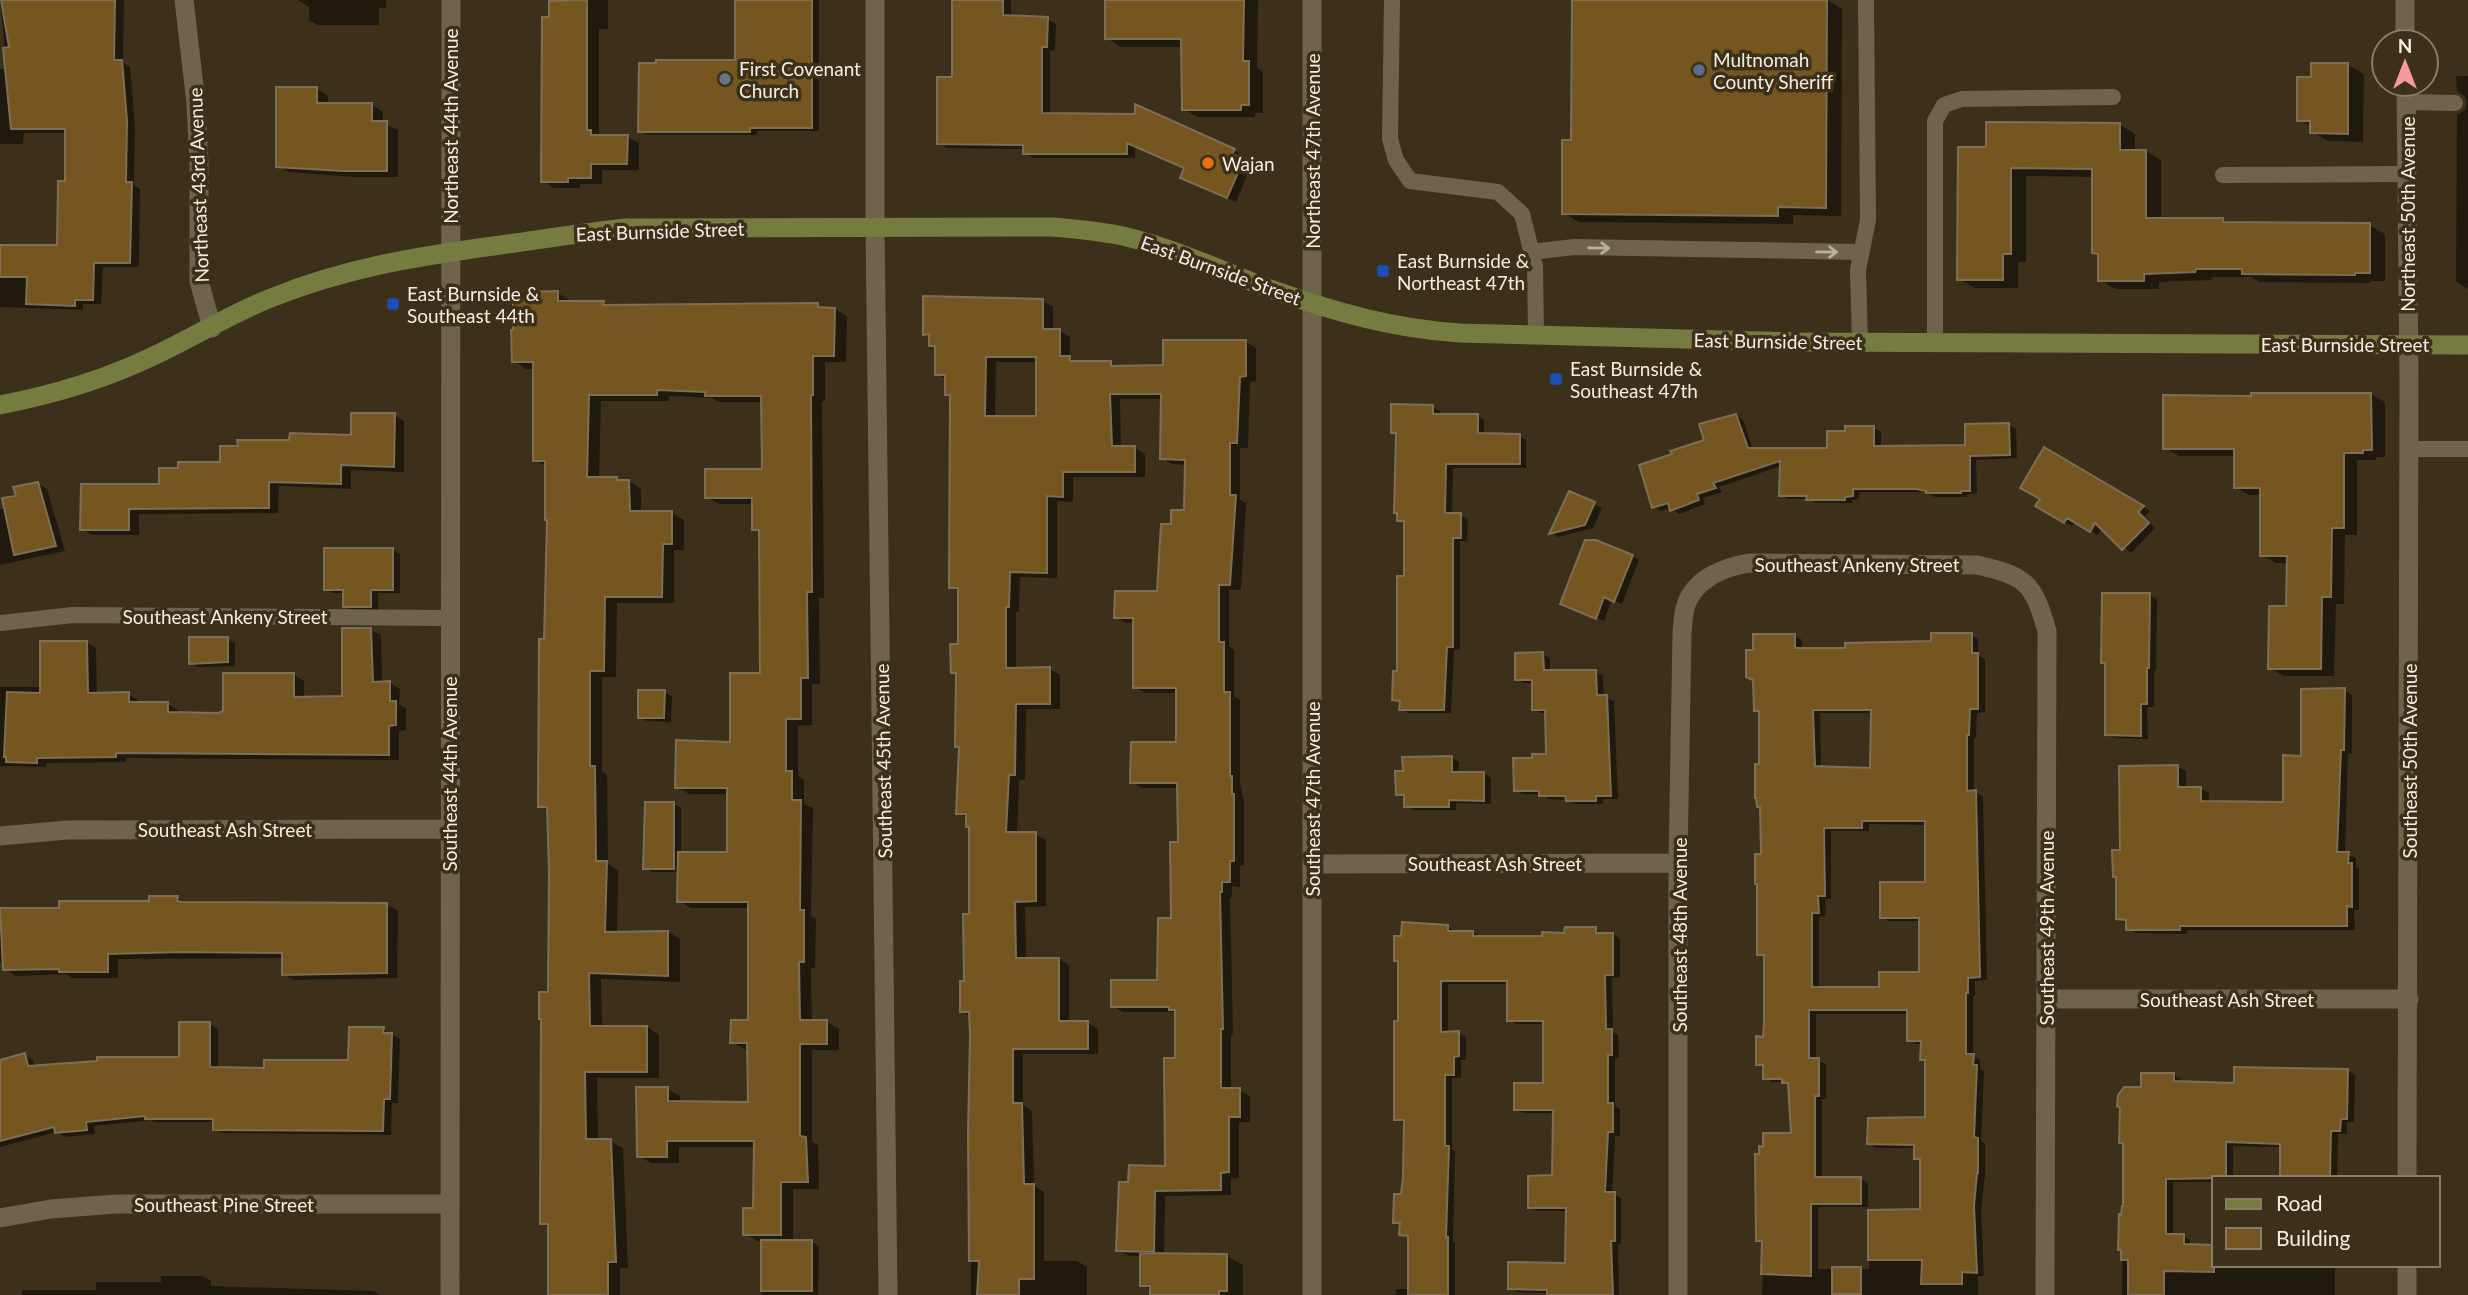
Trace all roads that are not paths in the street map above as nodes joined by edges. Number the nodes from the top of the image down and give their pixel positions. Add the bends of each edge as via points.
1 (184, 0) edge
2 (451, 0) edge
3 (875, 0) edge
4 (1312, 0) edge
5 (1392, 0) edge
6 (1866, 0) edge
7 (2405, 0) edge
8 (2405, 28) edge
9 (2113, 97) dead end
10 (2406, 98) edge
11 (2430, 98) edge
12 (2455, 103) dead end
13 (2406, 174) junction
14 (2223, 175) dead end
15 (875, 226) junction
16 (450, 252) junction
17 (1531, 252) junction
18 (1861, 252) junction
19 (1312, 303) junction
20 (212, 328) junction
21 (1536, 335) junction
22 (1860, 343) junction
23 (1935, 343) junction
24 (2407, 345) junction
25 (2468, 345) edge
26 (0, 405) edge
27 (2409, 449) junction
28 (2468, 449) edge
29 (2012, 573) joint
30 (1704, 580) joint
31 (450, 618) junction
32 (0, 623) edge
33 (450, 829) junction
34 (0, 836) edge
35 (1678, 863) junction
36 (1312, 864) junction
37 (2046, 999) junction
38 (2409, 999) junction
39 (2407, 1176) edge
40 (450, 1204) junction
41 (0, 1218) edge
42 (2407, 1267) edge
43 (450, 1295) edge
44 (888, 1295) edge
45 (1312, 1295) edge
46 (1678, 1295) edge
47 (2045, 1295) edge
48 (2407, 1295) edge

1 - 20 street, Northeast 43rd Avenue via 197,127 199,281
2 - 16 street, Northeast 44th Avenue
3 - 15 street, Southeast 45th Avenue
4 - 19 street, Northeast 47th Avenue
5 - 17 lane via 1390,139 1396,160 1410,181 1498,192 1522,214
6 - 18 lane via 1868,220
7 - 8 street
9 - 23 lane via 1962,99 1944,105 1935,121
10 - 13 street, Northeast 50th Avenue
11 - 12 lane
13 - 14 lane
13 - 24 street, Northeast 50th Avenue
15 - 16 main road, East Burnside Street via 625,228
15 - 19 main road, East Burnside Street via 1097,231 1130,238
15 - 44 street, Southeast 45th Avenue
16 - 20 main road, East Burnside Street via 318,281
16 - 31 street, Southeast 44th Avenue
17 -> 18 lane via 1574,247
17 - 21 lane
18 - 22 lane
19 - 21 main road, East Burnside Street via 1421,330
19 - 36 street, Southeast 47th Avenue
20 - 26 main road, East Burnside Street via 107,376
21 - 22 main road, East Burnside Street
22 - 23 main road, East Burnside Street
23 - 24 main road, East Burnside Street
24 - 25 main road, East Burnside Street
24 - 27 street, Southeast 50th Avenue
27 - 28 lane
27 - 38 street, Southeast 50th Avenue
29 - 30 street, Southeast Ankeny Street via 1977,565 1749,563 1726,567
29 - 37 street, Southeast 49th Avenue via 2026,584 2039,605 2047,631
30 - 35 street, Southeast 48th Avenue via 1687,603 1682,633
31 - 32 lane, Southeast Ankeny Street via 73,615
31 - 33 street, Southeast 44th Avenue
33 - 34 street, Southeast Ash Street via 67,830
33 - 40 street, Southeast 44th Avenue
35 - 36 street, Southeast Ash Street
35 - 46 street, Southeast 48th Avenue
36 - 45 street, Southeast 47th Avenue
37 - 38 street, Southeast Ash Street
37 - 47 street, Southeast 49th Avenue
38 - 39 street, Southeast 50th Avenue
40 - 41 street, Southeast Pine Street via 116,1204
40 - 43 street, Southeast 44th Avenue
42 - 48 street

